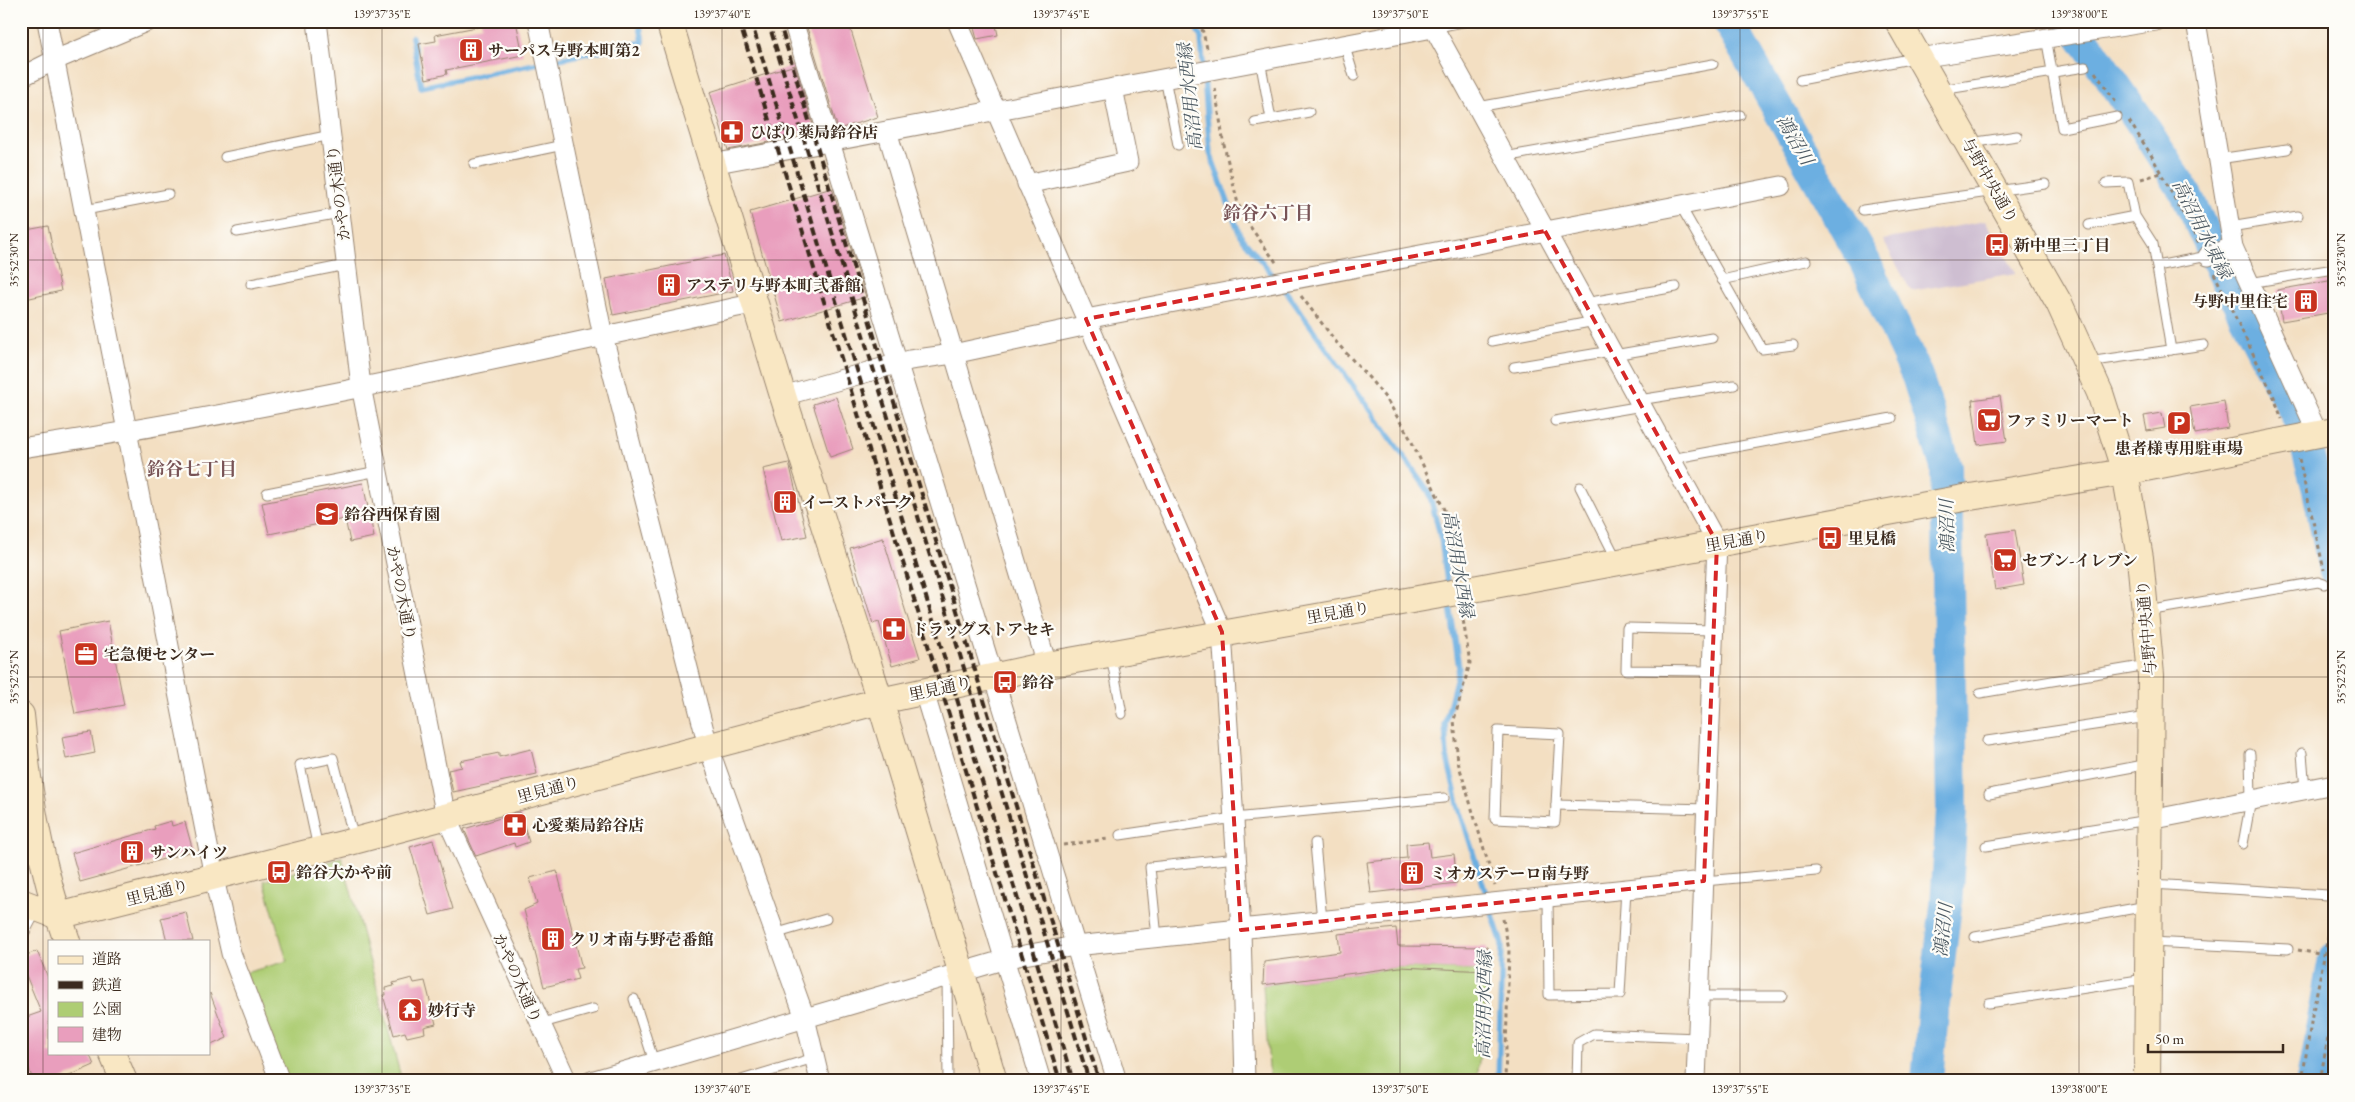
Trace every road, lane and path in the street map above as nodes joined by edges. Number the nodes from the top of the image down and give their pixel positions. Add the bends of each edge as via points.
1 (47, 21) edge
2 (148, 21) edge
3 (317, 21) edge
4 (538, 21) edge
5 (669, 21) edge
6 (793, 21) edge
7 (957, 21) edge
8 (1200, 21) edge
9 (1467, 21) edge
10 (1898, 21) edge
11 (2156, 21) edge
12 (2196, 21) edge
13 (1431, 24) edge
14 (2046, 38) junction
15 (1344, 44) junction
16 (1919, 58) junction
17 (55, 60) junction
18 (1260, 60) junction
19 (1713, 64) dead end
20 (2085, 67) dead end
21 (1205, 71) junction
22 (2052, 73) junction
23 (1354, 76) dead end
24 (21, 77) edge
25 (1165, 78) junction
26 (1800, 80) dead end
27 (1113, 88) junction
28 (1939, 90) junction
29 (1477, 108) junction
30 (995, 110) junction
31 (1310, 112) dead end
32 (1740, 115) dead end
33 (2117, 117) dead end
34 (1271, 119) junction
35 (1255, 122) dead end
36 (887, 131) junction
37 (331, 135) junction
38 (2017, 136) dead end
39 (830, 142) junction
40 (1968, 143) junction
41 (563, 145) junction
42 (1178, 145) dead end
43 (2287, 149) dead end
44 (225, 157) dead end
45 (1504, 157) junction
46 (2218, 159) junction
47 (474, 164) dead end
48 (712, 164) junction
49 (2161, 173) dead end
50 (2128, 182) junction
51 (2106, 183) dead end
52 (1027, 184) junction
53 (2045, 184) dead end
54 (1780, 186) dead end
55 (1995, 190) junction
56 (168, 194) dead end
57 (1680, 205) junction
58 (85, 210) junction
59 (1863, 210) dead end
60 (340, 212) junction
61 (2135, 216) junction
62 (2298, 216) dead end
63 (2089, 225) dead end
64 (2230, 227) junction
65 (1545, 231) junction
66 (237, 232) dead end
67 (2221, 251) junction
68 (1806, 261) dead end
69 (346, 265) junction
70 (2157, 266) junction
71 (2334, 270) edge
72 (1289, 280) junction
73 (1722, 280) junction
74 (2249, 283) junction
75 (250, 284) dead end
76 (1676, 287) dead end
77 (756, 303) junction
78 (1585, 303) junction
79 (1087, 322) junction
80 (1595, 322) junction
81 (603, 336) junction
82 (1712, 338) dead end
83 (1492, 341) dead end
84 (1793, 345) dead end
85 (2204, 345) dead end
86 (2170, 350) junction
87 (1613, 353) junction
88 (953, 354) junction
89 (2087, 362) junction
90 (898, 364) junction
91 (1514, 366) dead end
92 (1734, 384) dead end
93 (361, 386) junction
94 (783, 396) junction
95 (1640, 403) junction
96 (1892, 418) dead end
97 (1554, 422) dead end
98 (128, 432) junction
99 (2310, 436) edge
100 (21, 448) edge
101 (1671, 459) junction
102 (378, 471) junction
103 (2125, 472) junction
104 (1580, 487) dead end
105 (267, 493) dead end
106 (1717, 543) junction
107 (1618, 562) junction
108 (2325, 574) dead end
109 (2326, 588) joint
110 (1451, 593) junction
111 (2146, 612) junction
112 (2334, 616) edge
113 (1714, 630) junction
114 (1222, 632) junction
115 (1111, 652) junction
116 (2150, 664) junction
117 (1047, 665) junction
118 (1712, 671) junction
119 (994, 677) junction
120 (924, 692) junction
121 (1980, 693) dead end
122 (880, 701) junction
123 (1122, 714) dead end
124 (21, 715) edge
125 (2150, 716) junction
126 (1987, 740) dead end
127 (708, 746) junction
128 (2302, 753) dead end
129 (2250, 754) dead end
130 (2150, 764) junction
131 (2334, 784) edge
132 (2305, 790) junction
133 (1990, 794) dead end
134 (1444, 798) dead end
135 (2251, 800) junction
136 (1556, 804) junction
137 (1707, 809) junction
138 (446, 817) junction
139 (1234, 818) junction
140 (2150, 820) junction
141 (1120, 834) joint
142 (354, 841) junction
143 (1315, 843) dead end
144 (2243, 844) dead end
145 (1986, 846) dead end
146 (1045, 847) junction
147 (319, 851) junction
148 (1237, 858) junction
149 (1816, 871) dead end
150 (214, 878) junction
151 (1704, 881) junction
152 (1626, 889) junction
153 (2149, 895) junction
154 (2328, 895) dead end
155 (1548, 897) junction
156 (1494, 903) junction
157 (2334, 908) edge
158 (25, 913) edge
159 (58, 916) junction
160 (826, 919) dead end
161 (1322, 921) junction
162 (1241, 930) junction
163 (774, 934) junction
164 (1975, 937) dead end
165 (1157, 938) junction
166 (67, 940) edge
167 (2150, 942) junction
168 (1075, 946) junction
169 (2288, 949) joint
170 (2324, 955) junction
171 (1006, 959) junction
172 (954, 974) junction
173 (2149, 978) junction
174 (1700, 996) junction
175 (1782, 996) dead end
176 (634, 999) dead end
177 (1989, 1003) dead end
178 (2334, 1004) edge
179 (593, 1009) dead end
180 (805, 1018) junction
181 (539, 1024) junction
182 (1698, 1038) junction
183 (112, 1054) edge
184 (814, 1058) junction
185 (654, 1062) junction
186 (124, 1081) edge
187 (280, 1081) edge
188 (567, 1081) edge
189 (591, 1081) edge
190 (738, 1081) edge
191 (820, 1081) edge
192 (948, 1081) edge
193 (994, 1081) edge
194 (1041, 1081) edge
195 (1117, 1081) edge
196 (1245, 1081) edge
197 (1505, 1081) edge
198 (1576, 1081) edge
199 (1696, 1081) edge
200 (2147, 1081) edge
201 (2302, 1081) edge
202 (2320, 1081) edge

1 - 17 street
2 - 17 street
3 - 37 street, かやの木通り
4 - 41 street
5 - 48 street
6 - 39 street
7 - 30 street
8 - 21 path
9 - 13 lane
10 - 16 street, 与野中央通り
11 - 14 street
12 - 46 street
13 - 15 street
13 - 29 street
14 - 16 street
14 - 22 lane
15 - 18 street
15 - 23 lane
16 - 26 lane
16 - 28 street, 与野中央通り
17 - 24 street
17 - 58 street
18 - 21 street
18 - 34 lane
19 - 29 lane
20 - 22 lane
21 - 25 street
21 - 72 path via 1238,204 1251,228
22 - 28 lane
22 - 33 lane via 2062,128
25 - 27 street
25 - 42 lane
27 - 30 street
27 - 52 street via 1128,162
28 - 40 street, 与野中央通り
29 - 45 street
30 - 36 street
30 - 52 street
31 - 34 lane
32 - 45 lane
34 - 35 lane
36 - 39 street
36 - 88 street
37 - 44 lane
37 - 60 street, かやの木通り
38 - 40 lane
39 - 48 street
39 - 90 street
40 - 55 street, 与野中央通り
41 - 47 lane
41 - 81 street
43 - 46 lane
45 - 65 street
46 - 64 street
48 - 77 street
49 - 50 path
50 - 51 lane
50 - 61 lane
52 - 79 street
53 - 55 lane
54 - 57 street
55 - 59 lane
55 - 89 street, 与野中央通り via 2059,303
56 - 58 lane
57 - 65 street
57 - 73 lane
58 - 98 street
60 - 66 lane
60 - 69 street, かやの木通り
61 - 63 lane
61 - 70 lane via 2153,244
62 - 64 lane
64 - 67 street
65 - 72 street
65 - 78 street
67 - 70 lane
67 - 74 street
68 - 73 lane
69 - 75 lane
69 - 93 street, かやの木通り
70 - 86 lane
71 - 74 lane
72 - 79 street
72 - 110 path via 1337,343 1387,400 1410,438 1448,518
73 - 84 lane via 1762,349
74 - 99 street
76 - 78 lane
77 - 81 street
77 - 94 street
78 - 80 street
79 - 88 street
79 - 114 street
80 - 83 lane
80 - 87 street
81 - 93 street
81 - 127 street
82 - 87 lane
85 - 86 lane
86 - 89 lane
87 - 91 lane
87 - 95 street
88 - 90 street
88 - 117 street
89 - 103 street, 与野中央通り
90 - 94 street
90 - 119 street
92 - 95 lane
93 - 98 street
93 - 102 street, かやの木通り
94 - 122 street
95 - 97 lane
95 - 101 street
96 - 101 lane
98 - 100 street
98 - 150 street
99 - 103 street
99 - 108 path via 2300,462
101 - 106 street
102 - 105 lane
102 - 138 street, かやの木通り
103 - 106 street, 里見通り
103 - 111 street, 与野中央通り
104 - 107 lane
106 - 107 street, 里見通り
106 - 113 street
107 - 110 street, 里見通り
109 - 111 lane via 2318,582
109 - 112 path
110 - 114 street, 里見通り
110 - 156 path via 1470,663 1454,720 1458,762
111 - 116 street, 与野中央通り
113 - 118 street
113 - 118 lane via 1627,628 1626,670
114 - 115 street, 里見通り
114 - 139 street
115 - 117 street, 里見通り
115 - 123 lane
116 - 121 lane
116 - 125 street, 与野中央通り
117 - 119 street, 里見通り
118 - 137 street
119 - 120 street, 里見通り
119 - 146 street
120 - 122 street, 里見通り
120 - 171 street
122 - 127 street, 里見通り
122 - 172 street
124 - 159 street via 35,828
125 - 126 lane
125 - 130 street, 与野中央通り
127 - 138 street, 里見通り
127 - 163 street
128 - 132 lane
129 - 135 lane
130 - 133 lane
130 - 140 street, 与野中央通り
131 - 132 street
132 - 135 street
134 - 139 lane
135 - 140 street
135 - 144 lane
136 - 136 lane via 1554,822 1495,819 1498,731 1560,734
136 - 137 lane
137 - 151 street
138 - 142 street, 里見通り
138 - 181 street, かやの木通り
139 - 141 lane
139 - 148 street
140 - 145 lane
140 - 153 street, 与野中央通り
141 - 146 path via 1112,838
142 - 147 street, 里見通り
142 - 147 lane via 333,758 300,766
143 - 161 lane
146 - 168 street
147 - 150 street, 里見通り
148 - 162 street
148 - 165 lane via 1150,867
149 - 151 lane
150 - 159 street, 里見通り
150 - 187 street via 231,953
151 - 152 street
151 - 174 street
152 - 155 street
152 - 155 lane via 1620,994 1549,995
153 - 154 lane
153 - 164 lane
153 - 167 street, 与野中央通り
155 - 156 street
156 - 161 street
156 - 197 path via 1509,950
157 - 170 path
158 - 159 street
159 - 166 street
160 - 163 lane
161 - 162 street
162 - 165 street
162 - 196 street
163 - 180 street
165 - 168 street
167 - 169 lane
167 - 173 street, 与野中央通り
168 - 171 street
168 - 195 street
169 - 170 path
170 - 201 path
171 - 172 street
171 - 194 street
172 - 180 street
172 - 192 lane
172 - 193 street
173 - 177 lane
173 - 200 street, 与野中央通り
174 - 175 lane
174 - 182 street
176 - 185 lane
178 - 202 path
179 - 181 lane
180 - 184 street
180 - 185 street
181 - 188 street, かやの木通り
182 - 198 lane via 1594,1034 1578,1043
182 - 199 street
183 - 186 street
184 - 190 lane
184 - 191 street
185 - 189 street

